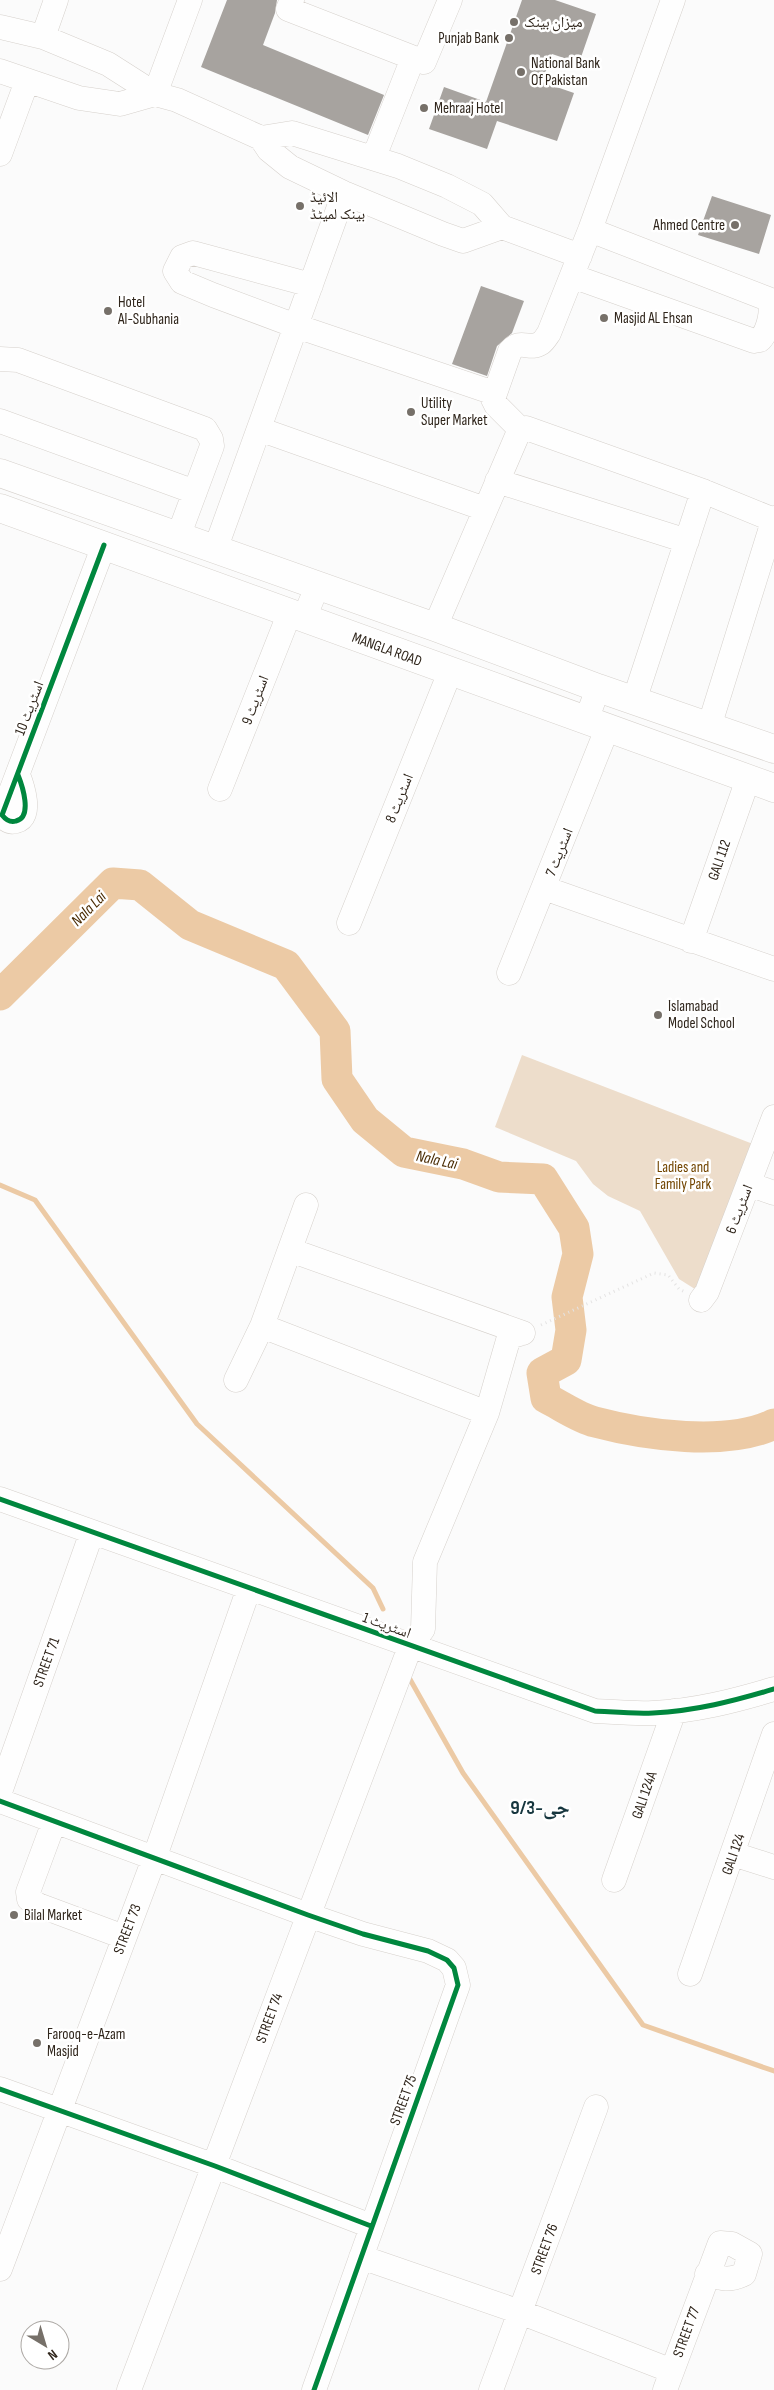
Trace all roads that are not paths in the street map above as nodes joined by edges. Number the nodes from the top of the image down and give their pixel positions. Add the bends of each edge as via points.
1 (56, 0) edge
2 (190, 0) edge
3 (292, 0) edge
4 (450, 0) edge
5 (673, 0) edge
6 (0, 27) edge
7 (43, 37) junction
8 (413, 58) junction
9 (0, 70) edge
10 (27, 81) junction
11 (155, 94) junction
12 (261, 138) junction
13 (0, 154) edge
14 (374, 157) junction
15 (344, 193) junction
16 (502, 227) junction
17 (590, 230) junction
18 (576, 266) junction
19 (311, 285) junction
20 (773, 303) edge
21 (296, 326) junction
22 (0, 359) edge
23 (494, 393) junction
24 (0, 421) edge
25 (259, 429) junction
26 (520, 429) junction
27 (0, 473) edge
28 (497, 481) junction
29 (703, 491) junction
30 (195, 492) junction
31 (0, 508) edge
32 (485, 510) junction
33 (774, 519) edge
34 (178, 537) junction
35 (687, 541) junction
36 (104, 546) junction
37 (214, 550) junction
38 (317, 587) junction
39 (297, 615) junction
40 (435, 627) junction
41 (450, 672) junction
42 (598, 688) junction
43 (634, 701) junction
44 (597, 725) junction
45 (708, 727) junction
46 (774, 750) edge
47 (18, 774) dead end
48 (748, 779) junction
49 (774, 788) edge
50 (220, 789) dead end
51 (544, 888) junction
52 (349, 923) dead end
53 (691, 941) junction
54 (774, 969) edge
55 (509, 973) dead end
56 (774, 1117) edge
57 (749, 1184) junction
58 (774, 1193) edge
59 (306, 1205) dead end
60 (290, 1250) junction
61 (701, 1300) road end
62 (262, 1326) junction
63 (236, 1380) dead end
64 (487, 1413) junction
65 (0, 1499) edge
66 (92, 1532) junction
67 (249, 1588) junction
68 (410, 1647) junction
69 (774, 1689) edge
70 (674, 1711) junction
71 (774, 1734) edge
72 (0, 1792) edge
73 (0, 1801) edge
74 (54, 1822) junction
75 (733, 1854) junction
76 (154, 1858) junction
77 (774, 1867) edge
78 (614, 1880) dead end
79 (308, 1915) junction
80 (124, 1937) junction
81 (690, 1974) dead end
82 (0, 2089) edge
83 (596, 2107) dead end
84 (60, 2111) junction
85 (214, 2166) junction
86 (371, 2226) junction
87 (361, 2257) junction
88 (0, 2269) edge
89 (707, 2274) dead end
90 (520, 2312) junction
91 (668, 2380) edge
92 (129, 2390) edge
93 (314, 2390) edge
94 (491, 2390) edge

1 - 7 street
2 - 11 street
3 - 8 street via 288,9
4 - 8 street via 424,62
5 - 17 street
6 - 7 street
7 - 11 street via 108,64
8 - 14 street
9 - 10 street
10 - 11 street via 79,98 120,104
10 - 13 street
11 - 12 street via 177,100
12 - 14 street via 292,133
12 - 15 street via 269,150 290,167
14 - 16 street via 447,186 482,204
15 - 16 street via 463,241
15 - 19 street
16 - 18 street
17 - 18 street
17 - 20 street
18 - 20 street via 754,341 764,335 774,309
18 - 23 street via 549,333 541,344 514,346
19 - 21 street
19 - 21 street via 194,253 182,257 175,271 182,282
21 - 23 street
21 - 25 street
22 - 30 street via 18,360 205,429 212,446
23 - 26 street via 496,405
24 - 30 street
25 - 32 street
25 - 37 street
26 - 28 street
26 - 29 street via 526,428
27 - 34 main road
28 - 32 street
28 - 35 street
29 - 33 street
29 - 35 street
30 - 34 street
31 - 36 main road, MANGLA ROAD
32 - 40 street
33 - 45 street
34 - 37 main road
35 - 43 street
36 - 39 main road, MANGLA ROAD
36 - 47 street, اسٹریٹ 10 via 2,815 14,822 25,813 25,797
37 - 38 main road
38 - 39 street, اسٹریٹ 9
38 - 40 main road
39 - 41 main road, MANGLA ROAD
39 - 50 street, اسٹریٹ 9
40 - 42 main road
41 - 44 main road, MANGLA ROAD
41 - 52 street, اسٹریٹ 8
42 - 43 main road
42 - 44 street, اسٹریٹ 7
43 - 45 main road
44 - 48 main road, MANGLA ROAD
44 - 51 street, اسٹریٹ 7
45 - 46 main road
48 - 49 main road, MANGLA ROAD
48 - 53 street, GALI 112
51 - 53 street
51 - 55 street, اسٹریٹ 7
53 - 54 street
56 - 57 street, اسٹریٹ 6
57 - 58 street
57 - 61 street, اسٹریٹ 6
59 - 60 street
60 - 62 street
60 - 64 street, STREET 74 via 523,1333 509,1337
62 - 63 street
62 - 64 street
64 - 68 street, STREET 74 via 425,1562 422,1629
65 - 66 street, اسٹریٹ 1
66 - 67 street, اسٹریٹ 1
66 - 72 street, STREET 71
67 - 68 street, اسٹریٹ 1
67 - 76 street, STREET 73
68 - 70 street, اسٹریٹ 1 via 595,1711 652,1714
68 - 79 street, STREET 74
69 - 70 street, اسٹریٹ 1 via 724,1705
70 - 78 street, GALI 124A
71 - 75 street, GALI 124
73 - 74 street, STREET 75
74 - 76 street, STREET 75
74 - 80 street via 28,1899
75 - 77 street
75 - 81 street, GALI 124
76 - 79 street, STREET 75
76 - 80 street, STREET 73
79 - 85 street, STREET 74
79 - 86 street, STREET 75 via 428,1951 447,1960 454,1968 458,1984
80 - 84 street, STREET 73
82 - 84 street
83 - 90 street, STREET 76
84 - 85 street
84 - 88 street, STREET 73
85 - 86 street
85 - 92 street, STREET 74
86 - 87 street, STREET 75
87 - 90 street
87 - 93 street, STREET 75
89 - 91 street, STREET 77
90 - 91 street
90 - 94 street, STREET 76

